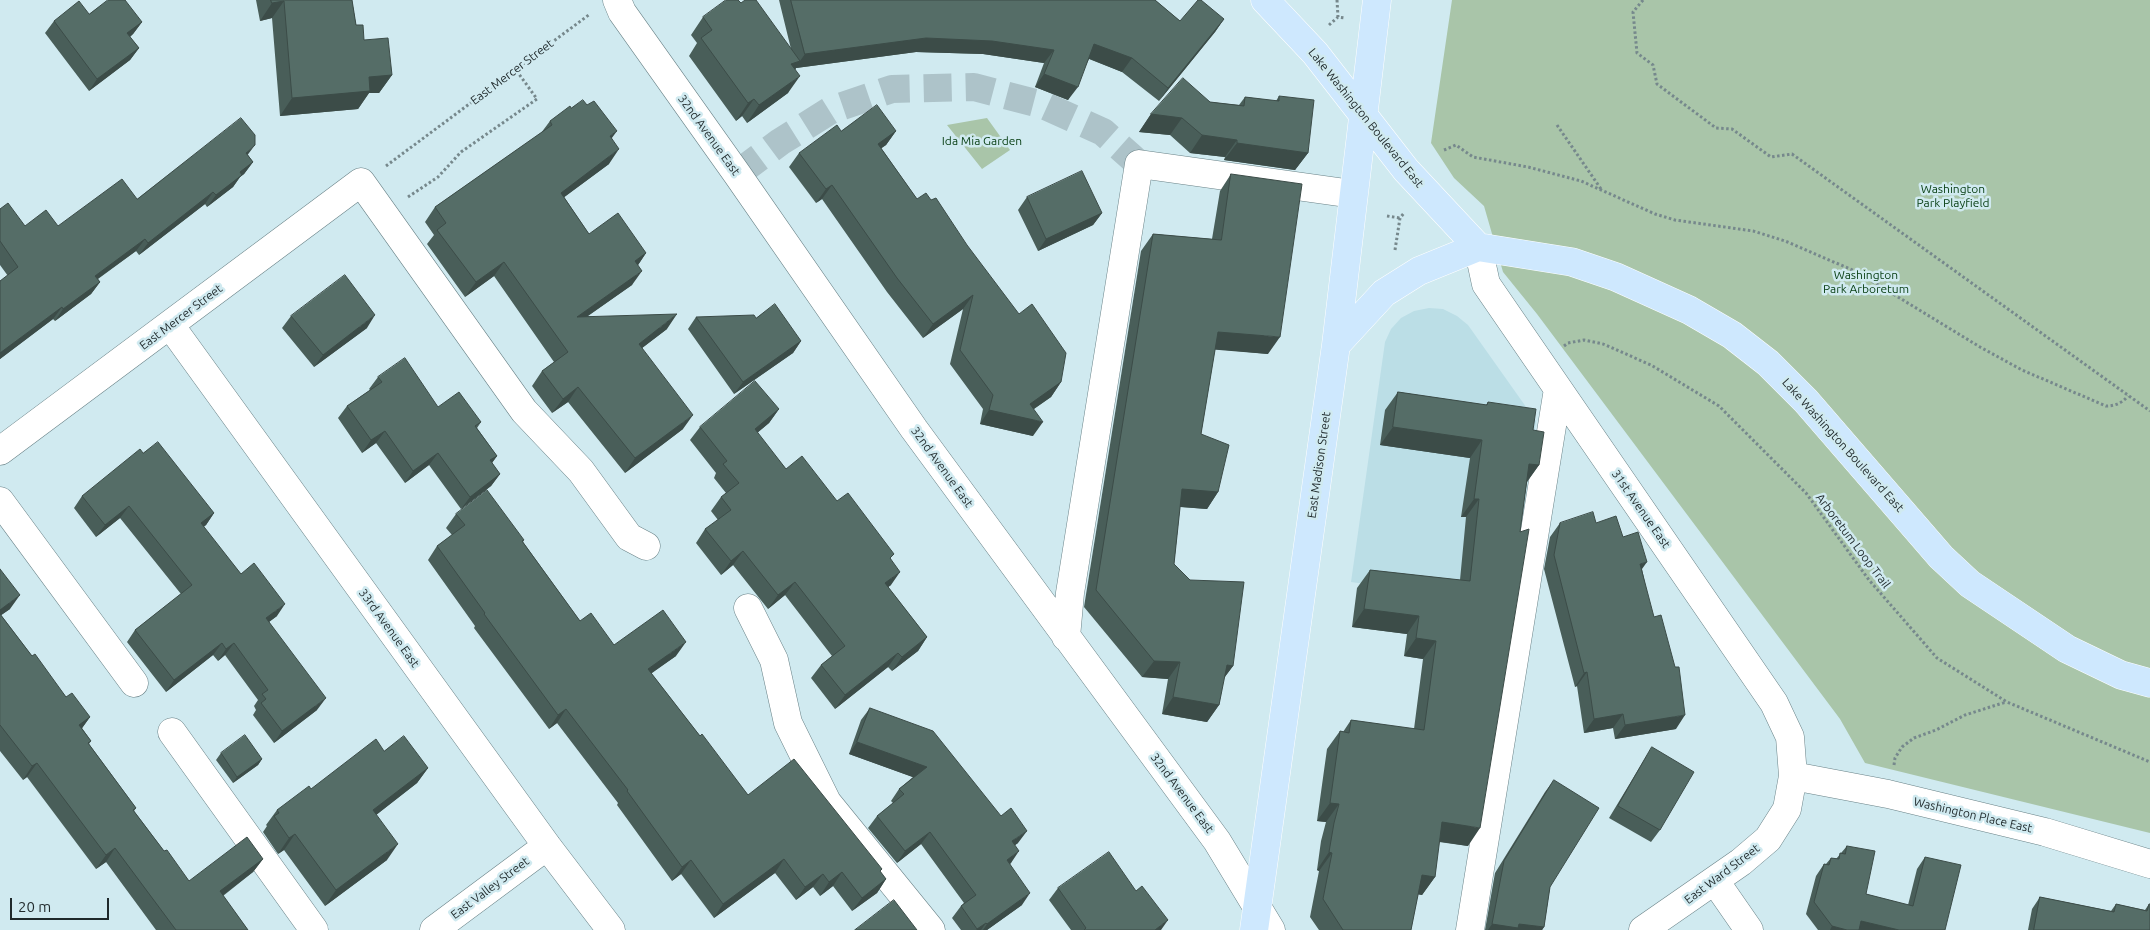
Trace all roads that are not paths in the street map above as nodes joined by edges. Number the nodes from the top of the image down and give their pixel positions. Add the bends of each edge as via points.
1 (1266, 0) edge
2 (1377, 0) edge
3 (606, 5) edge
4 (1364, 116) junction
5 (1353, 194) junction
6 (1478, 247) junction
7 (170, 325) junction
8 (1336, 345) junction
9 (1558, 389) junction
10 (0, 451) edge
11 (0, 501) edge
12 (646, 546) dead end
13 (748, 608) dead end
14 (1066, 637) junction
15 (134, 682) dead end
16 (2150, 683) edge
17 (172, 732) dead end
18 (1793, 776) junction
19 (547, 846) junction
20 (2150, 864) edge
21 (1715, 881) junction
22 (1256, 918) edge
23 (314, 930) edge
24 (434, 930) edge
25 (610, 930) edge
26 (930, 930) edge
27 (1271, 930) edge
28 (1470, 930) edge
29 (1643, 930) edge
30 (1749, 930) edge

1 - 4 main road, Lake Washington Boulevard East via 1315,54
2 - 4 main road, East Madison Street
3 - 14 street, 32nd Avenue East via 622,12 914,429
4 - 5 main road, East Madison Street
4 - 6 main road, Lake Washington Boulevard East via 1406,170
5 - 8 main road, East Madison Street
5 - 14 street via 1139,164 1070,593
6 - 8 main road via 1419,271 1384,293
6 - 9 street, 31st Avenue East via 1486,284
6 - 16 main road, Lake Washington Boulevard East via 1572,262 1616,277 1689,310 1732,336 1768,363 1806,401 1941,557 1970,584 2067,649 2121,675
7 - 10 street, East Mercer Street
7 - 12 street, East Mercer Street via 372,175 524,410 580,471 629,537
7 - 19 street, 33rd Avenue East
8 - 22 main road, East Madison Street
9 - 18 street, 31st Avenue East via 1774,703 1790,738
9 - 28 street
11 - 15 street
13 - 26 street via 774,660 788,723 827,802
14 - 22 street, 32nd Avenue East via 1217,841
17 - 23 street
18 - 20 street, Washington Place East via 1888,794 2045,832
18 - 21 street, East Ward Street via 1787,809 1768,839
19 - 24 street, East Valley Street
19 - 25 street, 33rd Avenue East
21 - 29 street, East Ward Street
21 - 30 street
22 - 27 street, 32nd Avenue East

